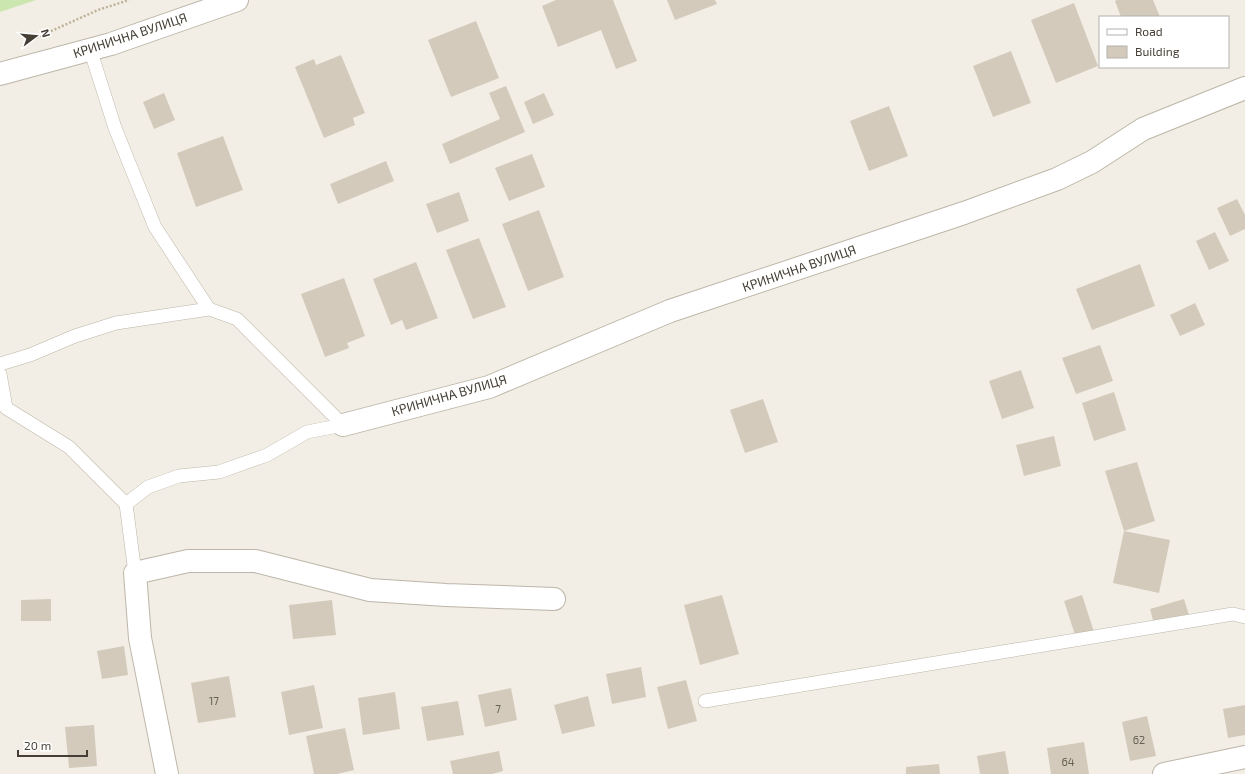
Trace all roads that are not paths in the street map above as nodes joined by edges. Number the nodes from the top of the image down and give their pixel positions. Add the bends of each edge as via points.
1 (237, 0) edge
2 (90, 50) junction
3 (0, 74) edge
4 (1245, 88) edge
5 (208, 309) junction
6 (0, 364) edge
7 (0, 374) edge
8 (343, 425) junction
9 (126, 504) junction
10 (135, 573) junction
11 (554, 599) dead end
12 (1245, 617) edge
13 (705, 700) dead end
14 (1245, 757) edge
15 (167, 774) edge
16 (1164, 774) edge

1 - 2 street, КРИНИЧНА ВУЛИЦЯ
2 - 3 street, КРИНИЧНА ВУЛИЦЯ
2 - 5 lane via 115,128 155,226
4 - 8 street, КРИНИЧНА ВУЛИЦЯ via 1142,129 1092,162 1050,182 670,312 489,387
5 - 6 lane via 116,323
5 - 8 lane via 237,319
7 - 9 lane via 6,408 69,447
8 - 9 lane via 307,432 267,455 219,472 179,476 148,487
9 - 10 lane
10 - 11 street via 188,561 255,561 370,590
10 - 15 street via 140,638
12 - 13 lane via 1233,614
14 - 16 street

